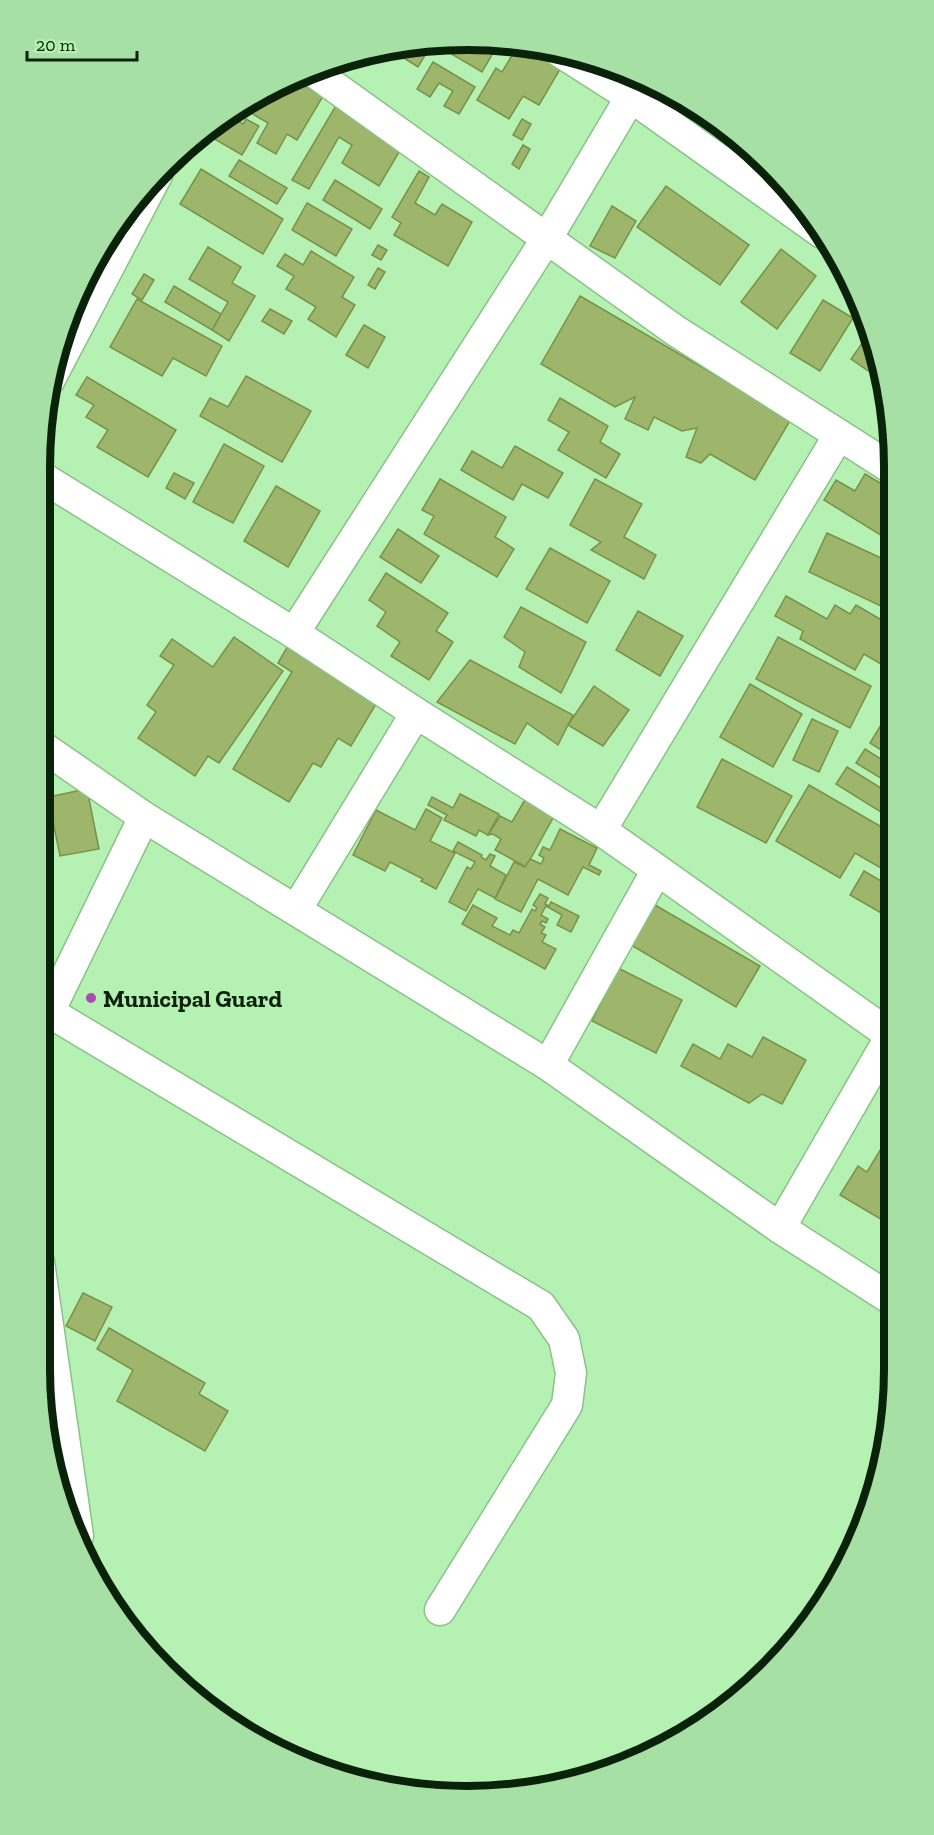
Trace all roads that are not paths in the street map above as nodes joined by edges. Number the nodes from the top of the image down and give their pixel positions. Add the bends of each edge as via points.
1 (320, 76) edge
2 (615, 77) edge
3 (637, 87) edge
4 (139, 209) edge
5 (800, 215) edge
6 (547, 238) junction
7 (69, 343) edge
8 (839, 435) junction
9 (884, 464) edge
10 (50, 482) edge
11 (294, 633) junction
12 (416, 713) junction
13 (50, 752) edge
14 (144, 817) junction
15 (601, 830) junction
16 (657, 870) junction
17 (296, 910) junction
18 (50, 997) edge
19 (50, 1013) edge
20 (884, 1029) edge
21 (884, 1049) edge
22 (548, 1065) junction
23 (780, 1228) junction
24 (884, 1295) edge
25 (50, 1387) edge
26 (71, 1499) edge
27 (440, 1610) dead end

1 - 6 street
2 - 3 street
3 - 5 street
3 - 6 street
4 - 7 street
6 - 8 street via 676,331
6 - 11 street
8 - 9 street
8 - 15 street
10 - 11 street
11 - 12 street
12 - 15 street
12 - 17 street
13 - 14 street
14 - 17 street
14 - 18 street
15 - 16 street
16 - 20 street
16 - 22 street
17 - 22 street
19 - 27 street via 541,1306 564,1339 571,1373 567,1405
21 - 23 street
22 - 23 street
23 - 24 street
25 - 26 street

